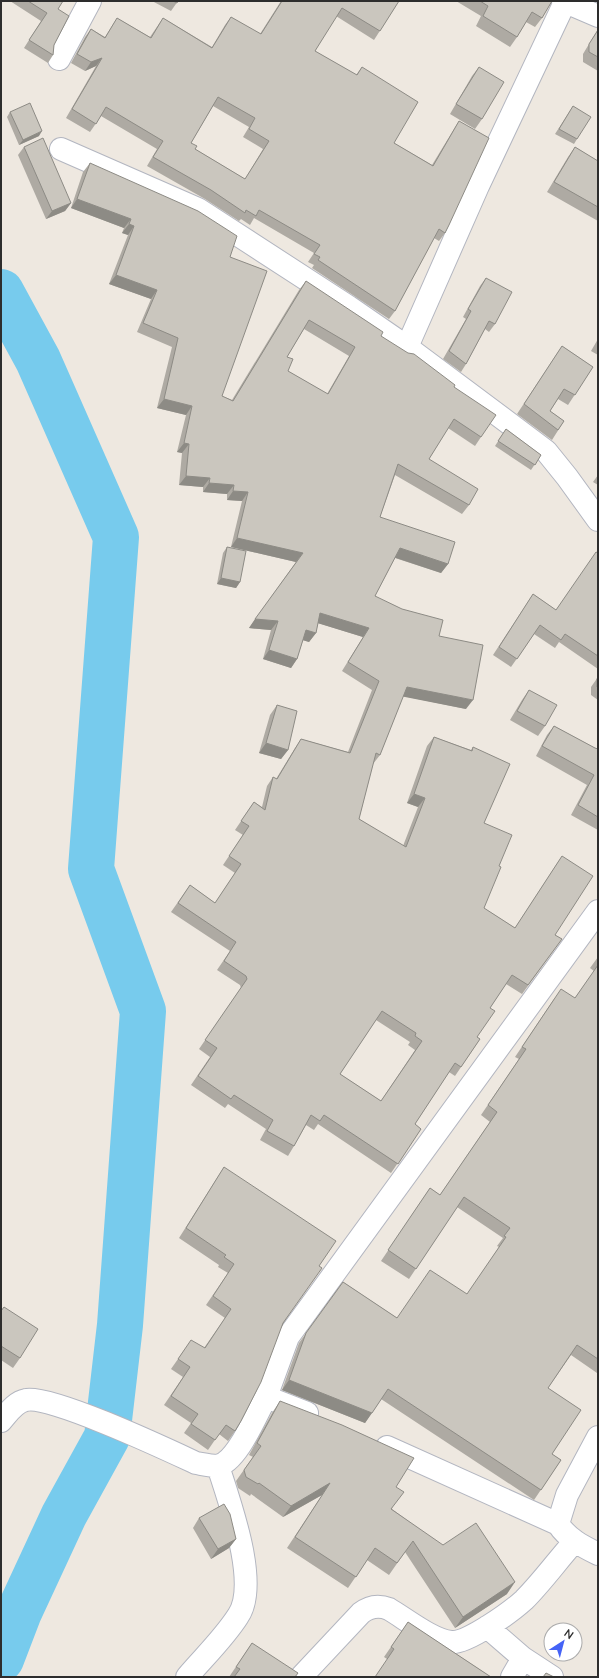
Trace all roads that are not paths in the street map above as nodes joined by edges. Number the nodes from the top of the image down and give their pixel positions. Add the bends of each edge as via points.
1 (90, 1) edge
2 (564, 2) edge
3 (598, 16) edge
4 (59, 59) dead end
5 (61, 149) dead end
6 (407, 347) junction
7 (598, 520) edge
8 (598, 911) edge
9 (266, 1397) junction
10 (324, 1420) edge
11 (1, 1421) edge
12 (598, 1437) edge
13 (368, 1438) edge
14 (218, 1466) junction
15 (558, 1524) junction
16 (574, 1542) junction
17 (598, 1554) edge
18 (487, 1627) junction
19 (523, 1658) junction
20 (187, 1677) edge
21 (301, 1677) edge
22 (512, 1677) edge
23 (552, 1677) edge

1 - 4 street
2 - 3 street
2 - 6 street via 478,186
5 - 6 street via 198,209
6 - 7 street via 546,451
8 - 9 street via 288,1337
9 - 10 street
9 - 14 street via 231,1458
11 - 14 street via 15,1405 26,1399 38,1400 65,1407 196,1463
12 - 15 street via 567,1495
13 - 15 street
14 - 20 street via 243,1555 247,1588 239,1615
15 - 16 street
16 - 17 street
16 - 18 street via 523,1600
18 - 19 street
18 - 21 street via 460,1642 452,1642 442,1640 381,1606 372,1607 361,1613
19 - 22 street
19 - 23 street

